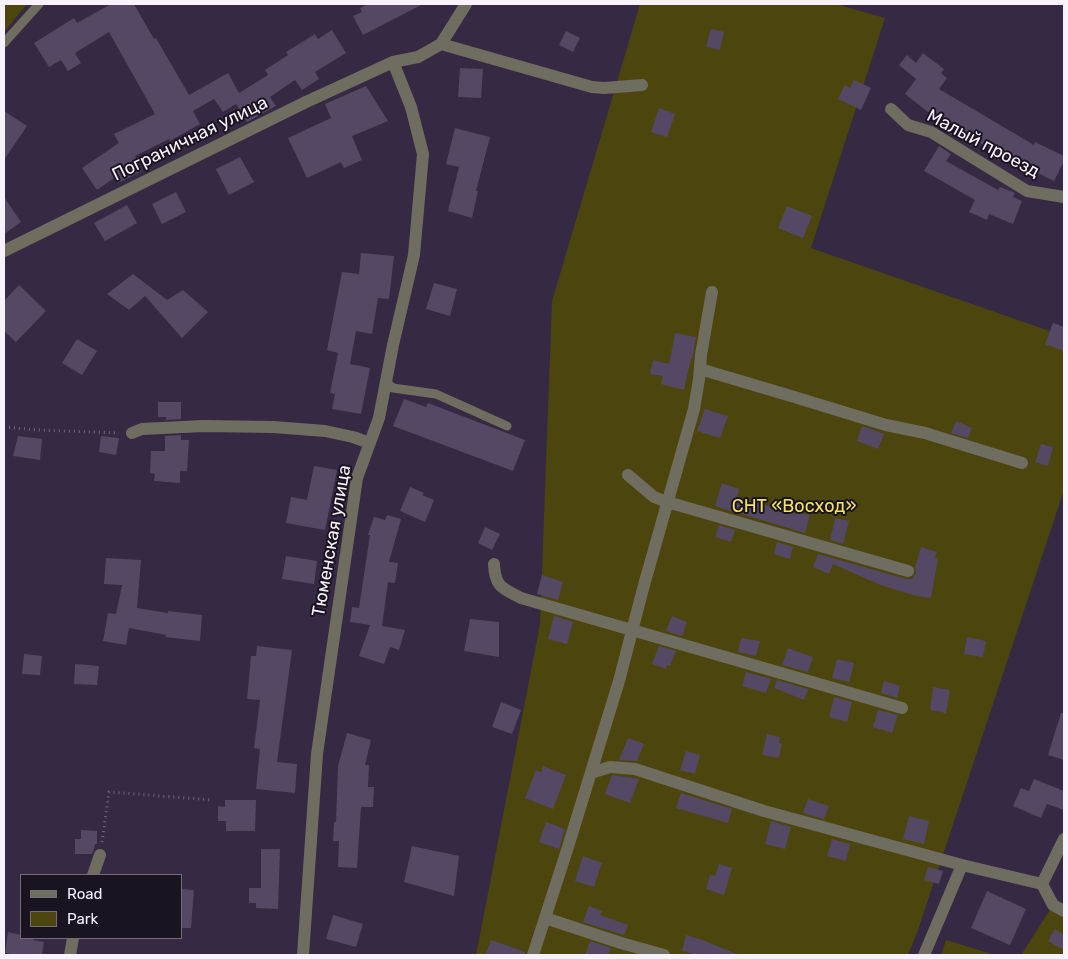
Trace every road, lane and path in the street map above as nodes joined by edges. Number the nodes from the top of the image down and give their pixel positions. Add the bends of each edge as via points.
1 (39, 4) edge
2 (466, 4) edge
3 (4, 43) edge
4 (442, 44) junction
5 (393, 62) junction
6 (642, 85) dead end
7 (891, 109) dead end
8 (1064, 197) edge
9 (4, 251) edge
10 (712, 292) dead end
11 (700, 369) junction
12 (386, 382) junction
13 (507, 426) dead end
14 (4, 427) edge
15 (132, 433) joint
16 (370, 443) junction
17 (1022, 463) dead end
18 (628, 475) dead end
19 (667, 502) junction
20 (494, 564) dead end
21 (908, 571) dead end
22 (632, 629) junction
23 (902, 708) dead end
24 (591, 773) junction
25 (213, 800) dead end
26 (1064, 839) edge
27 (100, 855) joint
28 (962, 865) junction
29 (93, 874) edge
30 (1042, 884) junction
31 (1064, 910) edge
32 (545, 918) junction
33 (73, 939) edge
34 (70, 955) edge
35 (303, 955) edge
36 (533, 955) edge
37 (664, 955) edge
38 (924, 955) edge

1 - 3 lane
2 - 4 street
4 - 5 street via 418,57
4 - 6 street via 592,87
5 - 9 street, Пограничная улица
5 - 12 street, Тюменская улица via 411,107 424,154 414,254
7 - 8 street, Малый проезд via 908,125 931,132 1027,191
10 - 11 street
11 - 17 street
11 - 19 street via 694,409
12 - 13 lane via 393,388 436,394
12 - 16 street, Тюменская улица
14 - 15 path
15 - 16 street via 142,429 203,426 273,427 325,431
16 - 35 street, Тюменская улица via 357,478 317,754
18 - 19 street via 654,497
19 - 21 street
19 - 22 street
20 - 22 street via 494,579 521,598
22 - 23 street
22 - 24 street
24 - 28 street via 610,767 634,769 764,811
24 - 32 street
25 - 27 path via 109,792
26 - 30 street
27 - 29 street
28 - 30 street
28 - 38 street
30 - 31 street via 1054,905
32 - 36 street
32 - 37 street
33 - 34 street

